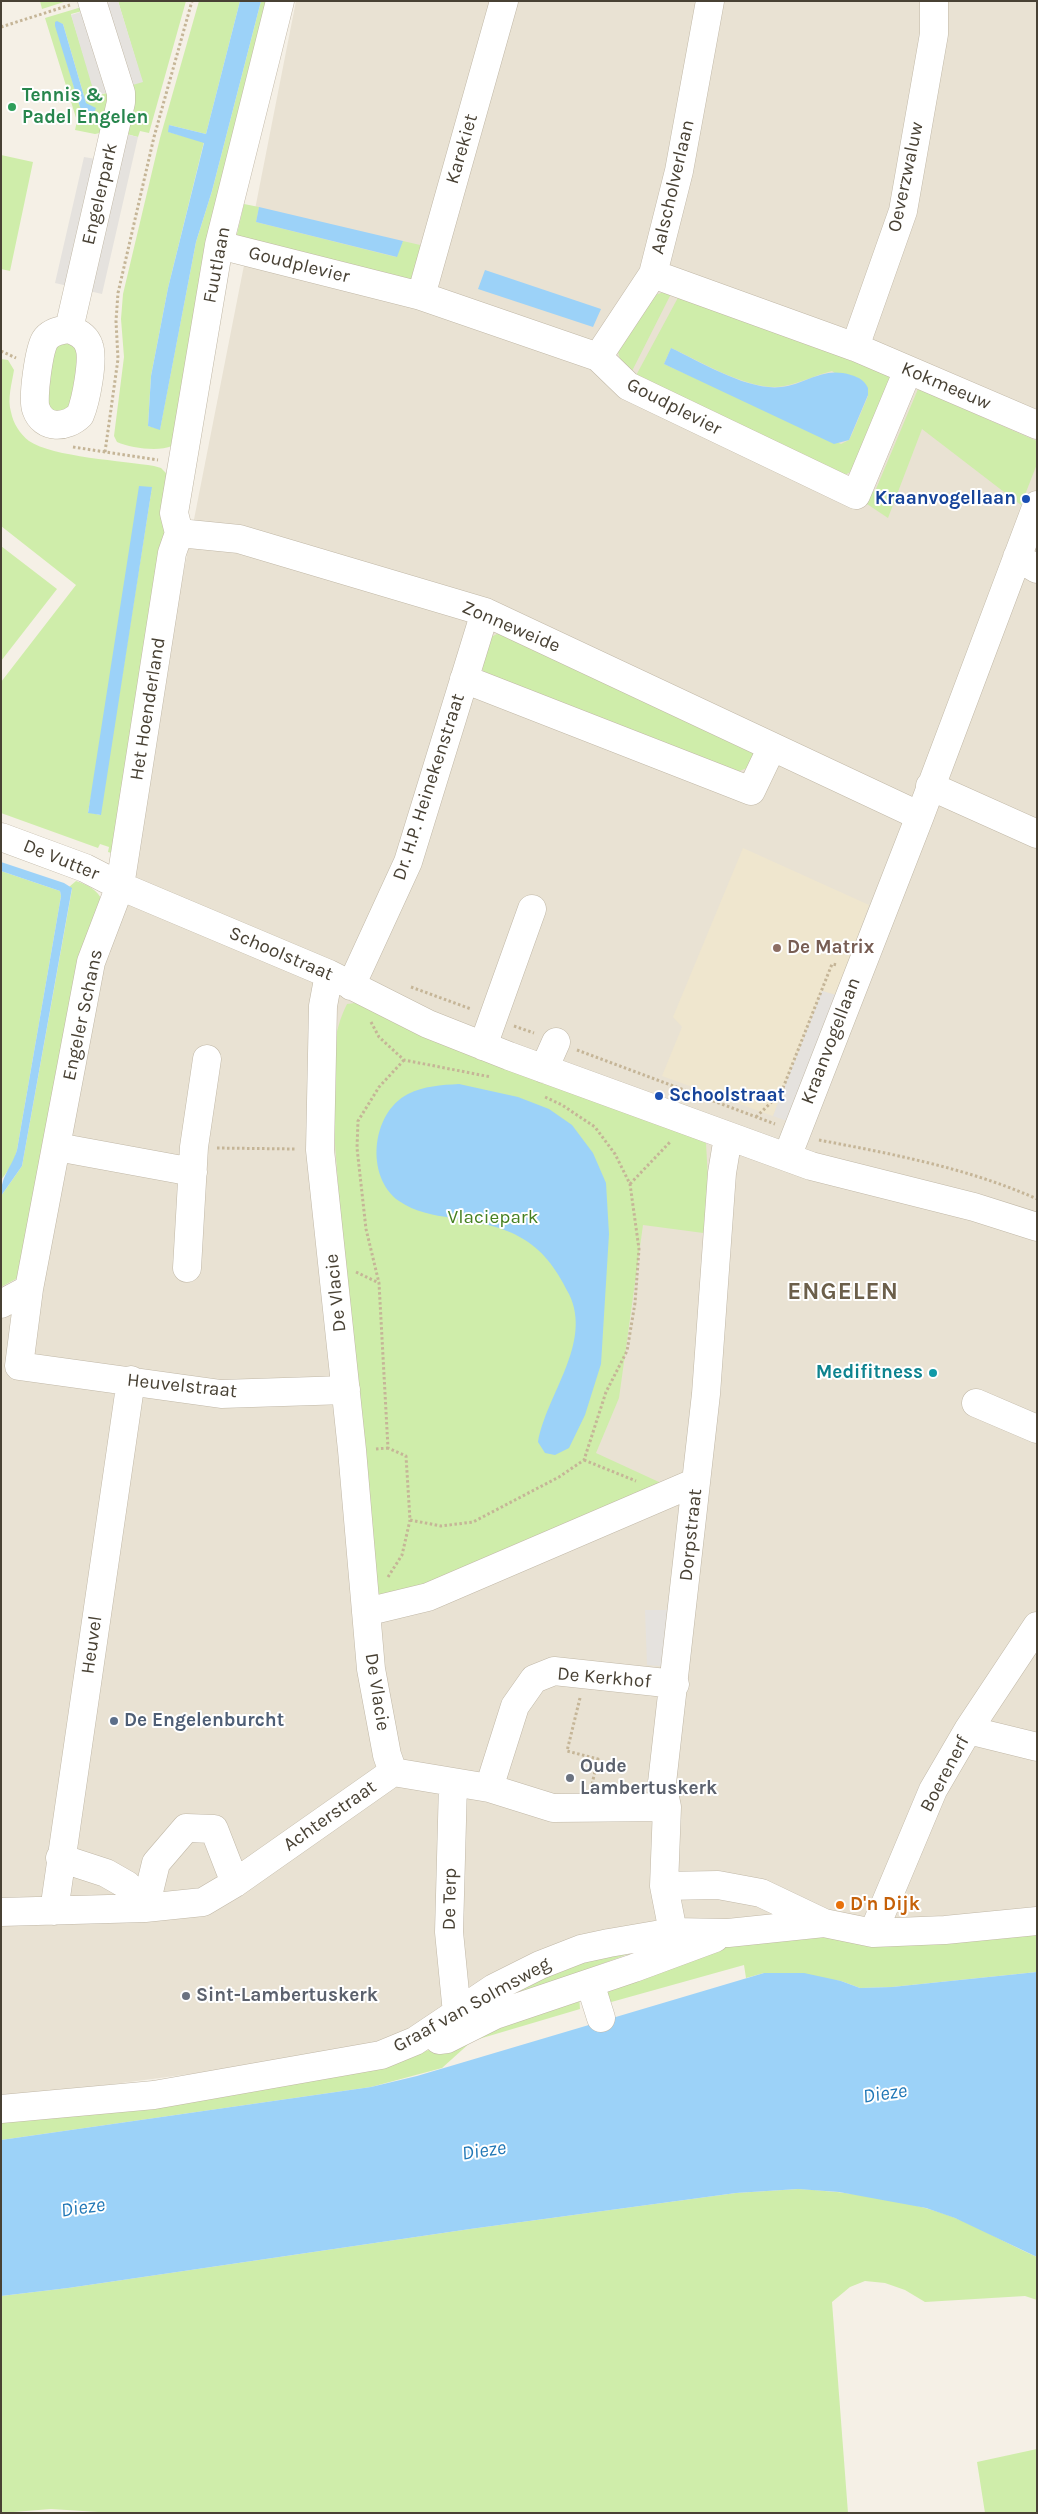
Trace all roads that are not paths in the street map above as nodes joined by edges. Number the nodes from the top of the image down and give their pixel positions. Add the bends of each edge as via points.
1 (280, 1) edge
2 (504, 1) edge
3 (710, 1) edge
4 (934, 1) edge
5 (83, 3) edge
6 (219, 245) junction
7 (653, 274) junction
8 (421, 296) junction
9 (69, 329) dead end
10 (855, 348) junction
11 (598, 357) junction
12 (908, 370) junction
13 (1037, 425) edge
14 (1037, 505) edge
15 (179, 532) junction
16 (1027, 563) edge
17 (485, 612) junction
18 (464, 679) junction
19 (772, 747) junction
20 (930, 786) junction
21 (920, 816) junction
22 (1037, 834) edge
23 (1, 837) edge
24 (120, 886) junction
25 (532, 909) dead end
26 (340, 980) junction
27 (556, 1042) dead end
28 (483, 1046) junction
29 (207, 1059) dead end
30 (540, 1081) junction
31 (728, 1137) junction
32 (57, 1148) junction
33 (787, 1157) junction
34 (194, 1159) junction
35 (1037, 1227) edge
36 (187, 1268) dead end
37 (29, 1289) junction
38 (1, 1304) edge
39 (19, 1366) joint
40 (131, 1380) junction
41 (346, 1390) junction
42 (976, 1403) dead end
43 (1037, 1428) edge
44 (696, 1482) junction
45 (366, 1612) junction
46 (1037, 1626) edge
47 (675, 1684) junction
48 (968, 1730) junction
49 (1037, 1746) edge
50 (393, 1772) junction
51 (453, 1784) junction
52 (489, 1788) junction
53 (667, 1807) junction
54 (60, 1858) junction
55 (235, 1883) junction
56 (664, 1886) junction
57 (145, 1908) junction
58 (54, 1910) junction
59 (1, 1912) edge
60 (1037, 1921) edge
61 (824, 1923) junction
62 (674, 1932) junction
63 (728, 1933) junction
64 (873, 1933) junction
65 (590, 1983) junction
66 (458, 2013) junction
67 (601, 2018) dead end
68 (415, 2041) junction
69 (1, 2109) edge

1 - 6 street, Fuutlaan
2 - 8 street, Karekiet
3 - 7 street, Aalscholverlaan via 679,171
4 - 10 street, Oeverzwaluw via 934,34 903,211
5 - 9 street, Engelerpark via 121,93 121,102
6 - 8 street, Goudplevier
6 - 15 street, Fuutlaan via 175,505
7 - 10 street
7 - 11 street, Aalscholverlaan
8 - 11 street, Goudplevier
10 - 12 street, Kokmeeuw
11 - 12 street, Goudplevier via 628,386 856,495
12 - 13 street, Kokmeeuw
14 - 16 street, Kraanvogellaan
15 - 17 street, Zonneweide via 239,539
15 - 24 street, Het Hoenderland via 172,553
16 - 20 street, Kraanvogellaan
17 - 18 street, Dr. H.P. Heinekenstraat
17 - 19 street, Zonneweide
18 - 19 street via 751,791
18 - 26 street, Dr. H.P. Heinekenstraat via 408,862
19 - 21 street, Zonneweide
20 - 21 street, Kraanvogellaan
20 - 22 street
21 - 33 street, Kraanvogellaan
23 - 24 street, De Vutter via 85,868
24 - 26 street, Schoolstraat
24 - 32 street, Engeler Schans via 90,962
25 - 28 street
26 - 28 street, Schoolstraat via 428,1024
26 - 41 street, De Vlacie via 323,1006 320,1150
27 - 30 street
28 - 30 street, Schoolstraat
29 - 34 street
30 - 31 street, Schoolstraat via 689,1122
31 - 33 street, Schoolstraat
31 - 44 street, Dorpstraat via 722,1173 706,1394
32 - 34 street
32 - 37 street, Engeler Schans
33 - 35 street, Schoolstraat
34 - 36 street
37 - 38 street
37 - 39 street, Engeler Schans
39 - 40 street, Heuvelstraat
40 - 41 street, Heuvelstraat via 220,1394
40 - 54 street, Heuvel
41 - 45 street, De Vlacie
42 - 43 street
44 - 45 street via 428,1596
44 - 47 street, Dorpstraat
45 - 50 street, De Vlacie via 371,1670
46 - 48 street, Boerenerf
47 - 52 street, De Kerkhof via 554,1671 534,1679 515,1706
47 - 53 street, Dorpstraat via 662,1783
48 - 49 street
48 - 64 street, Boerenerf via 933,1790
50 - 51 street, Achterstraat
50 - 55 street, Achterstraat
51 - 52 street, Achterstraat
51 - 66 street, De Terp via 449,1932
52 - 53 street, Achterstraat via 553,1808
53 - 56 street, Dorpstraat
54 - 57 street via 106,1873 127,1885
54 - 58 street, Heuvel
55 - 57 street, Achterstraat via 202,1902
55 - 57 street via 214,1829 186,1828 156,1863
56 - 61 street, Graaf van Solmsweg via 718,1885 761,1893
56 - 62 street, Dorpstraat
57 - 58 street, Achterstraat
58 - 59 street, Achterstraat
60 - 64 street, Graaf van Solmsweg
61 - 63 street, Graaf van Solmsweg
61 - 64 street, Graaf van Solmsweg
62 - 63 street, Graaf van Solmsweg
62 - 66 street, Graaf van Solmsweg via 580,1949 494,1988
63 - 65 street
65 - 67 street
65 - 68 street via 495,2015 447,2039
66 - 68 street, Graaf van Solmsweg
68 - 69 street, Graaf van Solmsweg via 381,2055 154,2095

